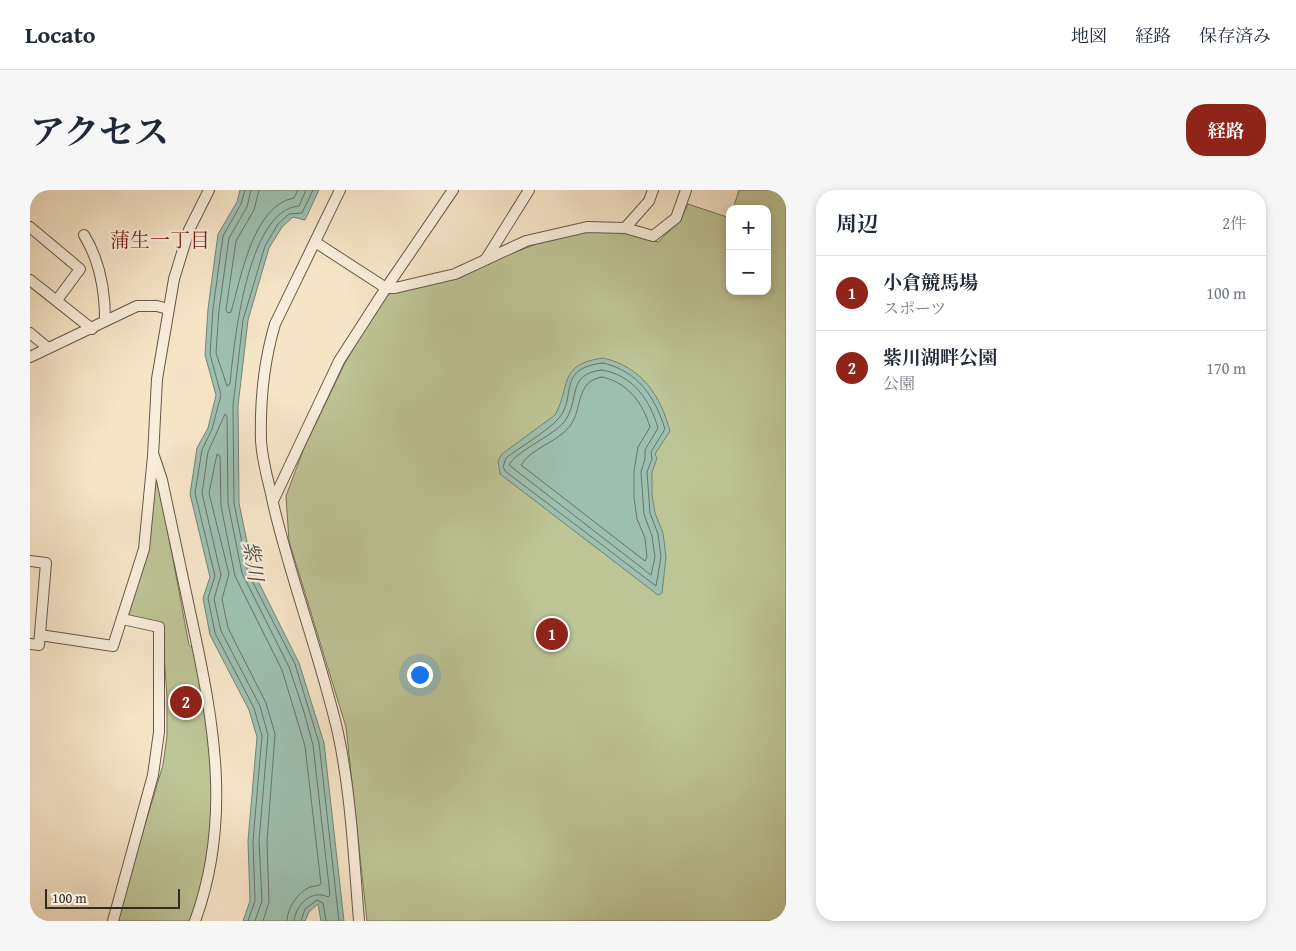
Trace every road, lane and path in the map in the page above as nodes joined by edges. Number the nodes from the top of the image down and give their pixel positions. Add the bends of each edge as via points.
1 (209, 190) edge
2 (340, 190) edge
3 (453, 190) edge
4 (529, 190) edge
5 (653, 190) edge
6 (686, 190) edge
7 (30, 227) edge
8 (625, 228) junction
9 (84, 235) dead end
10 (315, 242) junction
11 (486, 259) junction
12 (30, 280) edge
13 (386, 288) junction
14 (57, 300) junction
15 (168, 310) junction
16 (105, 320) junction
17 (92, 329) junction
18 (30, 333) edge
19 (48, 348) junction
20 (30, 358) edge
21 (153, 456) junction
22 (273, 501) junction
23 (30, 561) edge
24 (122, 619) junction
25 (40, 635) junction
26 (30, 644) edge
27 (113, 921) edge
28 (195, 921) edge
29 (359, 921) edge

1 - 15 street via 189,230
2 - 10 street
3 - 13 street
4 - 11 street
5 - 8 street via 650,201
6 - 8 street via 676,218 653,236
7 - 14 street via 80,269
8 - 11 street via 587,227 526,242
9 - 16 street via 94,251 105,296
10 - 13 street
10 - 22 street via 275,324 265,364 261,441
11 - 13 street via 455,274
12 - 14 street
13 - 22 street via 339,361
14 - 17 street
15 - 16 street via 158,306 137,306
15 - 21 street via 157,379
16 - 17 street
17 - 19 street
18 - 19 street
19 - 20 street
21 - 24 street via 144,549
21 - 28 street via 162,480 208,693 215,753 217,804 210,874
22 - 29 street via 282,543 338,735 348,801
23 - 25 street via 46,563
24 - 25 street via 113,646
24 - 27 street via 159,626 159,732 153,775
25 - 26 street via 39,645

